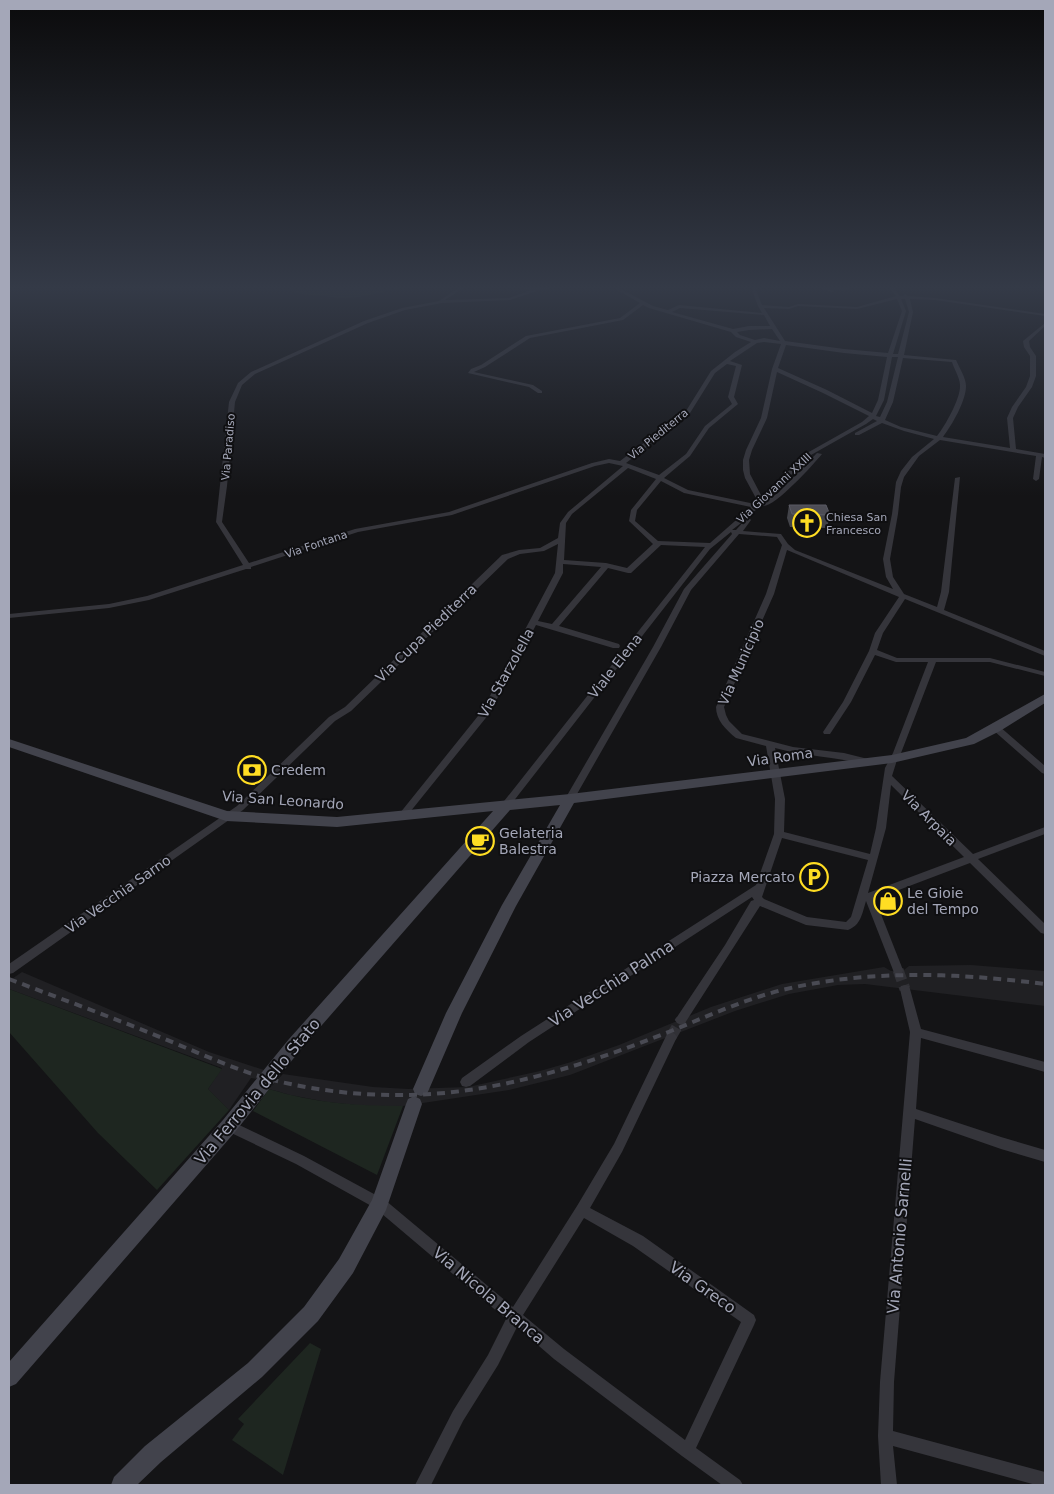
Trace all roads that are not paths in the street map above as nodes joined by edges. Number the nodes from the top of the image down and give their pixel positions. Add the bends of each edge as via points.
1 (287, 357) edge
2 (497, 357) edge
3 (733, 357) edge
4 (779, 357) edge
5 (890, 357) edge
6 (901, 357) edge
7 (916, 357) edge
8 (1033, 357) edge
9 (725, 362) junction
10 (775, 369) junction
11 (540, 392) dead end
12 (873, 416) junction
13 (880, 421) junction
14 (938, 438) junction
15 (1014, 449) junction
16 (1042, 455) edge
17 (624, 464) junction
18 (660, 478) junction
19 (958, 478) dead end
20 (1036, 479) dead end
21 (759, 504) junction
22 (731, 531) junction
23 (560, 540) junction
24 (659, 543) junction
25 (712, 545) junction
26 (785, 545) junction
27 (561, 562) junction
28 (606, 565) junction
29 (248, 567) junction
30 (903, 597) junction
31 (940, 611) junction
32 (9, 616) edge
33 (534, 622) junction
34 (554, 627) junction
35 (616, 646) dead end
36 (874, 651) junction
37 (1045, 654) edge
38 (933, 661) junction
39 (1045, 674) edge
40 (1045, 698) edge
41 (996, 728) junction
42 (827, 732) dead end
43 (9, 743) edge
44 (770, 745) junction
45 (892, 758) junction
46 (865, 761) junction
47 (1045, 771) edge
48 (777, 774) junction
49 (889, 778) junction
50 (570, 799) junction
51 (506, 805) junction
52 (403, 815) junction
53 (226, 816) junction
54 (1045, 830) edge
55 (779, 834) junction
56 (873, 858) junction
57 (970, 858) junction
58 (759, 888) junction
59 (866, 894) junction
60 (760, 902) junction
61 (1045, 930) edge
62 (9, 970) edge
63 (898, 970) tunnel mouth
64 (905, 989) tunnel mouth
65 (682, 1020) tunnel mouth
66 (916, 1032) junction
67 (671, 1037) tunnel mouth
68 (1045, 1066) edge
69 (466, 1082) dead end
70 (910, 1112) junction
71 (229, 1126) junction
72 (1045, 1156) edge
73 (380, 1204) junction
74 (582, 1210) junction
75 (515, 1316) junction
76 (9, 1377) edge
77 (886, 1436) junction
78 (687, 1452) junction
79 (1045, 1480) edge
80 (122, 1485) edge
81 (423, 1485) edge
82 (735, 1485) edge
83 (890, 1485) edge

1 - 29 street, Via Paradiso via 252,373 240,384 232,402 219,522
2 - 11 street via 471,373 531,386
3 - 9 street, Via Piediterra
4 - 10 street
5 - 12 street via 881,400
6 - 13 street via 890,402
7 - 14 street via 954,361 963,384 947,426
8 - 15 street via 1033,376 1027,392 1010,418
9 - 17 street, Via Piediterra via 705,382 688,412
9 - 18 street via 740,364 731,396 736,404 707,427 688,455
10 - 12 street
10 - 21 street via 768,408 746,458 746,470
12 - 13 street
12 - 21 street, Via Giovanni XXIII via 810,454
13 - 14 street
13 - 22 street, Via Giovanni XXIII via 817,455 780,494
14 - 15 street
14 - 30 street via 917,454 901,477 886,549 886,565 889,578
15 - 16 street
16 - 20 street
17 - 18 street
17 - 23 street via 570,513 563,523
17 - 29 street, Via Fontana via 609,461 594,464 450,514 356,530
18 - 21 street via 686,492
18 - 24 street via 634,510 632,521
19 - 31 street
21 - 22 street, Via Giovanni XXIII
22 - 25 street, Viale Elena
22 - 26 street via 779,535
22 - 50 street, Viale Elena via 688,589
23 - 27 street, Via Starzolella
23 - 53 street, Via Cupa Piediterra via 542,550 505,557 348,709 332,719 240,808
24 - 25 street
24 - 28 street via 628,571
25 - 51 street, Viale Elena
26 - 30 street
26 - 44 street, Via Municipio via 770,594 720,711 732,732
27 - 28 street
27 - 33 street, Via Starzolella via 554,584
28 - 34 street
29 - 32 street, Via Fontana via 149,598 109,606
30 - 31 street
30 - 36 street via 879,633
31 - 37 street
33 - 34 street
33 - 52 street, Via Starzolella via 486,712
34 - 35 street
36 - 38 street via 896,660
36 - 42 street
38 - 39 street via 990,660
38 - 45 street
40 - 41 main road, Via Roma
41 - 45 main road, Via Roma via 970,740
41 - 47 street
43 - 53 main road, Via San Leonardo
44 - 46 street, Via Municipio
44 - 48 street
45 - 46 main road, Via Roma
45 - 49 street
46 - 48 main road, Via Roma
48 - 50 main road, Via Roma
48 - 55 street
49 - 56 street
49 - 57 street, Via Arpaia
50 - 51 main road, Via Roma
50 - 73 main road via 505,913 454,1013 418,1097
51 - 52 main road, Via San Leonardo
51 - 71 main road, Via Ferrovia dello Stato via 294,1044
52 - 53 main road, Via San Leonardo via 337,822
53 - 62 street, Via Vecchia Sarno
54 - 57 street
55 - 56 street
55 - 58 street
56 - 59 street
57 - 59 street
57 - 61 street, Via Arpaia
58 - 60 street via 757,897
58 - 69 street, Via Vecchia Palma via 525,1039
59 - 60 street via 856,918 848,926 806,921
59 - 63 street
60 - 65 street via 755,904 735,941
64 - 66 street, Via Antonio Sarnelli
66 - 68 street
66 - 70 street, Via Antonio Sarnelli
67 - 74 street via 618,1148
70 - 72 street
70 - 77 street, Via Antonio Sarnelli via 892,1319
71 - 73 street, Via Nicola Branca
71 - 76 main road, Via Ferrovia dello Stato
73 - 75 street, Via Nicola Branca
73 - 80 main road via 346,1266 310,1314 255,1370 153,1454
74 - 75 street
74 - 78 street, Via Greco via 638,1242 749,1320
75 - 78 street, Via Nicola Branca via 559,1354
75 - 81 street
77 - 79 street
77 - 83 street, Via Antonio Sarnelli
78 - 82 street, Via Nicola Branca

